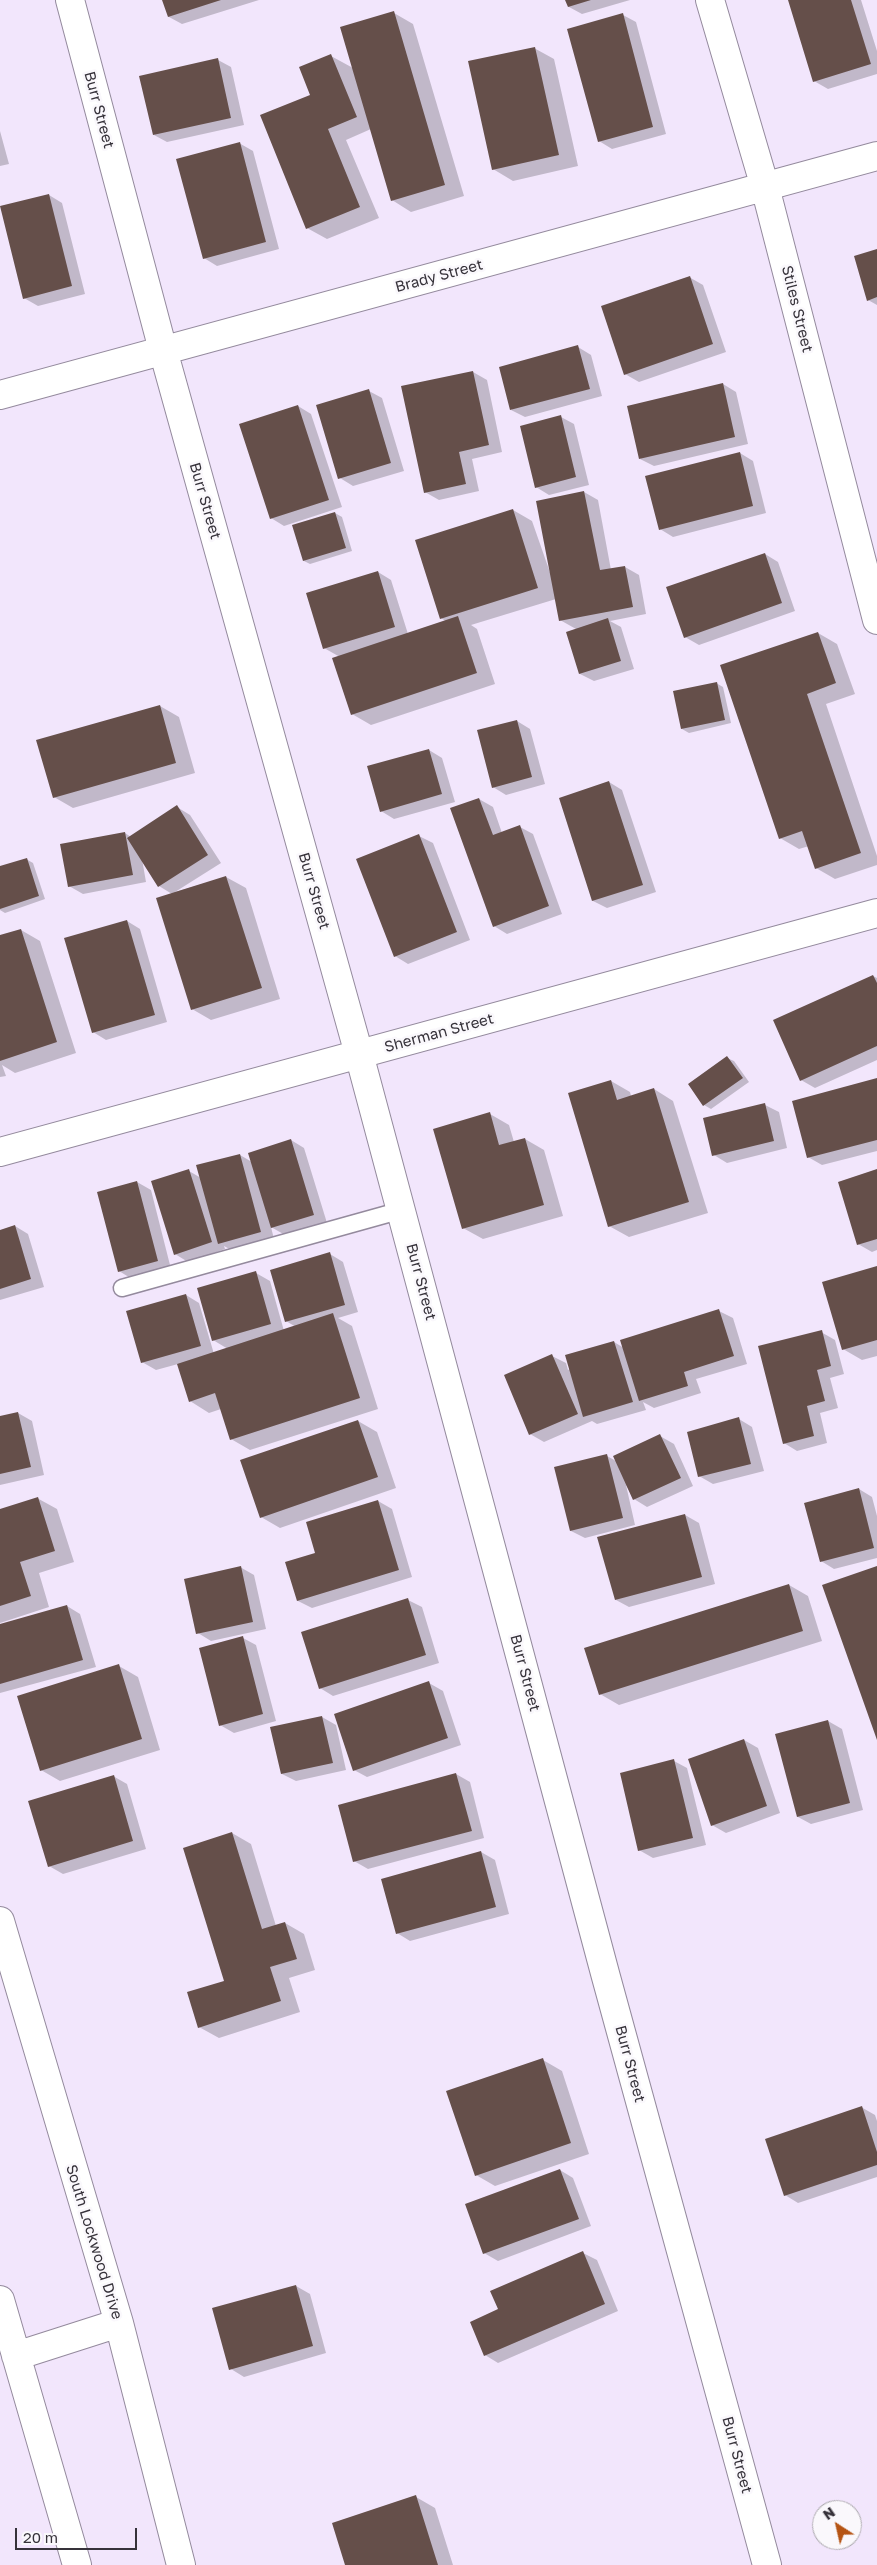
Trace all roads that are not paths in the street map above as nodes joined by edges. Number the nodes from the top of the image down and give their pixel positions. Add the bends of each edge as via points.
1 (70, 0) edge
2 (710, 0) edge
3 (877, 156) edge
4 (765, 187) junction
5 (163, 350) junction
6 (0, 395) edge
7 (877, 620) edge
8 (877, 913) edge
9 (360, 1054) junction
10 (0, 1152) edge
11 (402, 1210) junction
12 (122, 1288) dead end
13 (0, 1921) edge
14 (0, 2300) edge
15 (119, 2323) junction
16 (16, 2356) junction
17 (76, 2565) edge
18 (181, 2565) edge
19 (767, 2565) edge

1 - 5 street, Burr Street
2 - 4 street, Stiles Street
3 - 4 street, Brady Street
4 - 5 street, Brady Street
4 - 7 street, Stiles Street
5 - 6 street, Brady Street
5 - 9 street, Burr Street
8 - 9 street, Sherman Street
9 - 10 street, Sherman Street
9 - 11 street, Burr Street
11 - 12 lane
11 - 19 street, Burr Street via 606,1977
13 - 15 street, South Lockwood Drive
14 - 16 street
15 - 16 street
15 - 18 street, South Lockwood Drive
16 - 17 street

